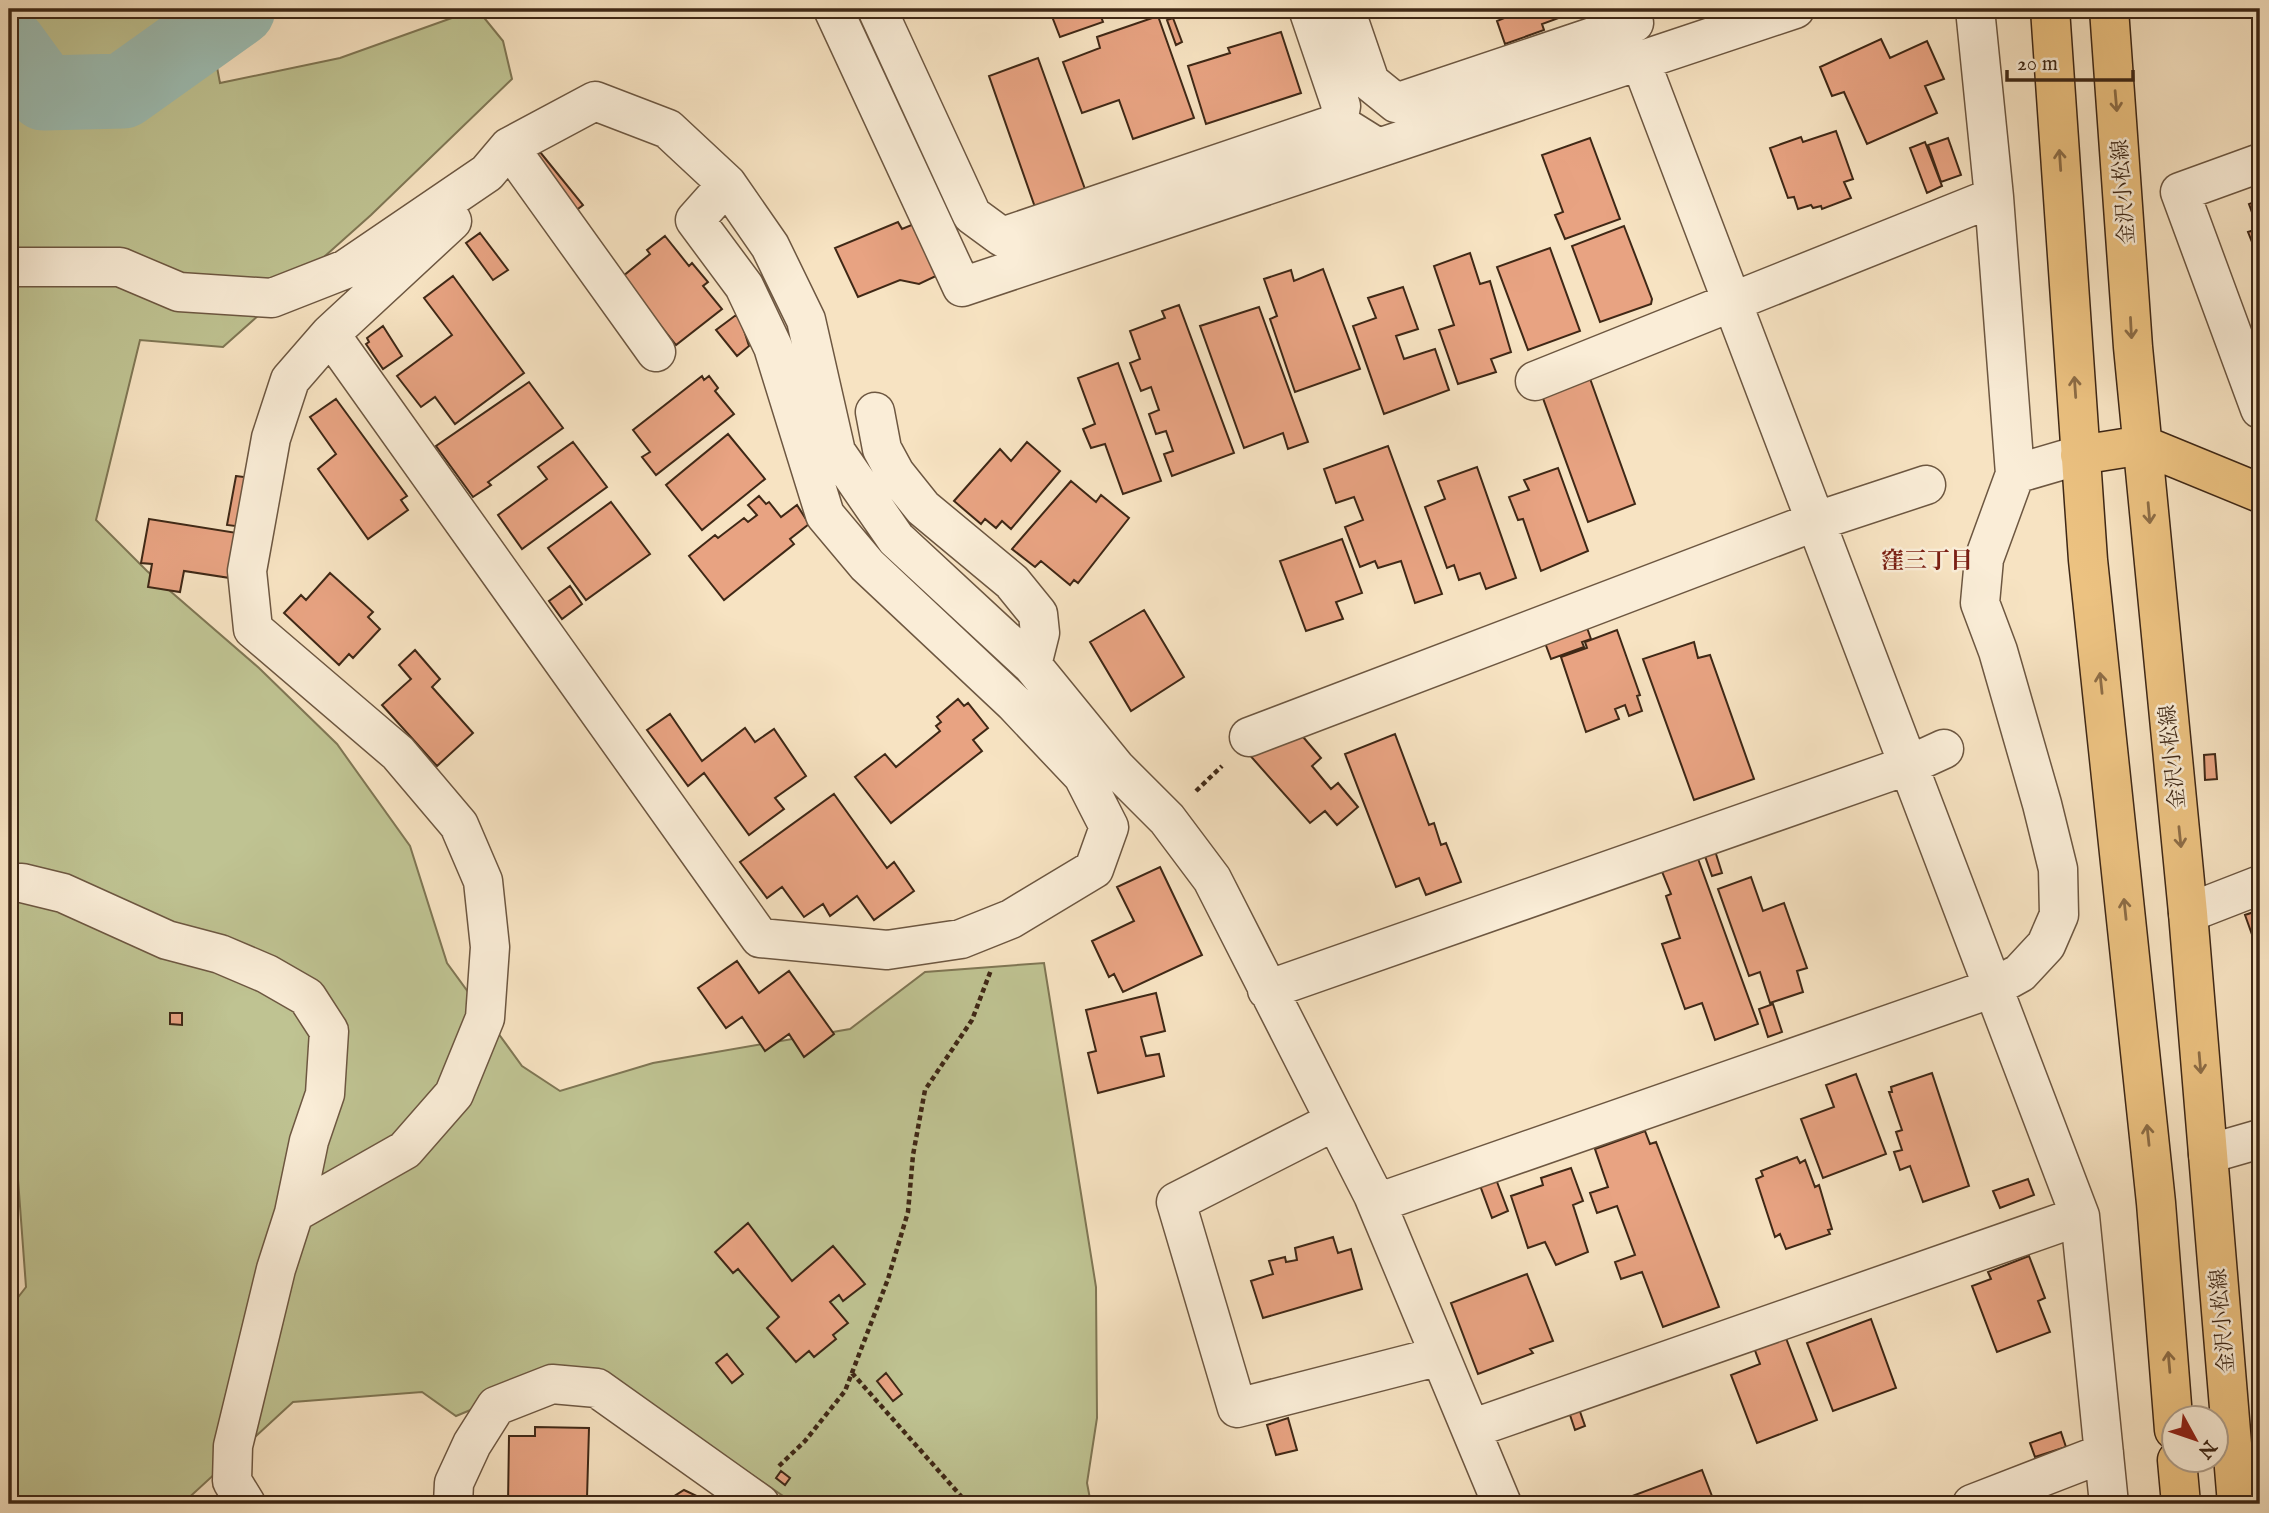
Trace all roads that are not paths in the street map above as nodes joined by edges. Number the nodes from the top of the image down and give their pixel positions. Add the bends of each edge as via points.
1 (833, 9) edge
2 (877, 9) edge
3 (1308, 9) edge
4 (1345, 9) edge
5 (1795, 9) edge
6 (1975, 9) edge
7 (2050, 9) edge
8 (2109, 9) edge
9 (1632, 16) edge
10 (1654, 56) junction
11 (1338, 123) junction
12 (509, 147) junction
13 (1378, 148) junction
14 (2260, 163) edge
15 (727, 184) junction
16 (463, 189) junction
17 (1994, 197) junction
18 (9, 267) edge
19 (1732, 302) junction
20 (330, 334) junction
21 (656, 352) dead end
22 (1535, 381) dead end
23 (2260, 409) edge
24 (875, 412) dead end
25 (2143, 445) junction
26 (2080, 456) junction
27 (2015, 474) junction
28 (1926, 485) dead end
29 (2260, 494) edge
30 (1814, 522) junction
31 (1032, 666) junction
32 (1249, 737) road end
33 (1944, 750) dead end
34 (1909, 765) junction
35 (9, 883) edge
36 (2260, 885) edge
37 (2188, 914) junction
38 (1993, 988) junction
39 (1267, 990) junction
40 (1335, 1121) junction
41 (2260, 1139) edge
42 (2208, 1154) junction
43 (1377, 1203) junction
44 (294, 1213) junction
45 (2080, 1216) junction
46 (1440, 1356) junction
47 (2173, 1404) edge
48 (1471, 1429) junction
49 (2104, 1453) junction
50 (2178, 1474) edge
51 (751, 1501) edge
52 (451, 1502) edge
53 (246, 1504) edge
54 (1502, 1504) edge
55 (1972, 1504) edge
56 (2109, 1504) edge
57 (2181, 1504) edge
58 (2237, 1504) edge

1 - 13 street via 962,287
2 - 11 street via 972,215 1002,237
3 - 11 street via 1341,106
4 - 9 street via 1370,82 1396,103
5 - 10 street
6 - 17 street
26 -> 7 main road
8 -> 25 main road, 金沢小松線
9 - 10 street
10 - 13 street
10 - 19 street
11 - 13 street
12 - 15 street via 596,102 668,129
12 - 16 street via 487,173
12 - 21 street
14 - 23 street via 2180,192
15 - 20 street via 695,220 744,286 773,347 824,515 867,565 1014,703 1083,776 1109,827 1094,869 1011,919 961,939 887,950 760,938
15 - 31 street via 770,246 806,320 836,452 896,539
16 - 18 street via 346,269 272,298 179,292 120,267
16 - 20 street via 453,220
17 - 19 street
17 - 27 street
19 - 22 street
19 - 30 street
20 - 44 street via 290,380 271,438 247,571 253,629 398,753 459,825 484,881 490,947 485,1018 454,1094 405,1150
24 - 31 street via 882,449 923,508 1012,582 1038,614 1040,633
25 - 26 main road
25 - 29 main road
25 -> 37 main road, 金沢小松線
26 - 27 street
47 -> 26 main road
27 - 38 street via 1984,559 1979,603 1998,651 2042,804 2058,869 2059,915 2046,945 2020,973
28 - 30 street
30 - 32 street
30 - 34 street
31 - 39 street via 1116,768 1167,819 1212,879
33 - 34 street
34 - 38 street
34 - 39 street
35 - 44 street via 63,893 167,940 220,954 267,974 307,997 329,1031 325,1094 309,1141
36 - 37 street
37 -> 42 main road, 金沢小松線
38 - 43 street
38 - 45 street
39 - 40 street
40 - 43 street
40 - 46 street via 1176,1202 1237,1408
41 - 42 street
42 - 58 main road, 金沢小松線
43 - 46 street
44 - 53 street via 233,1446 232,1481
45 - 48 street
45 - 49 street
46 - 48 street
48 - 54 street
49 - 55 street
49 - 56 street
50 - 57 main road
51 - 52 street via 597,1388 552,1384 496,1406 458,1474

